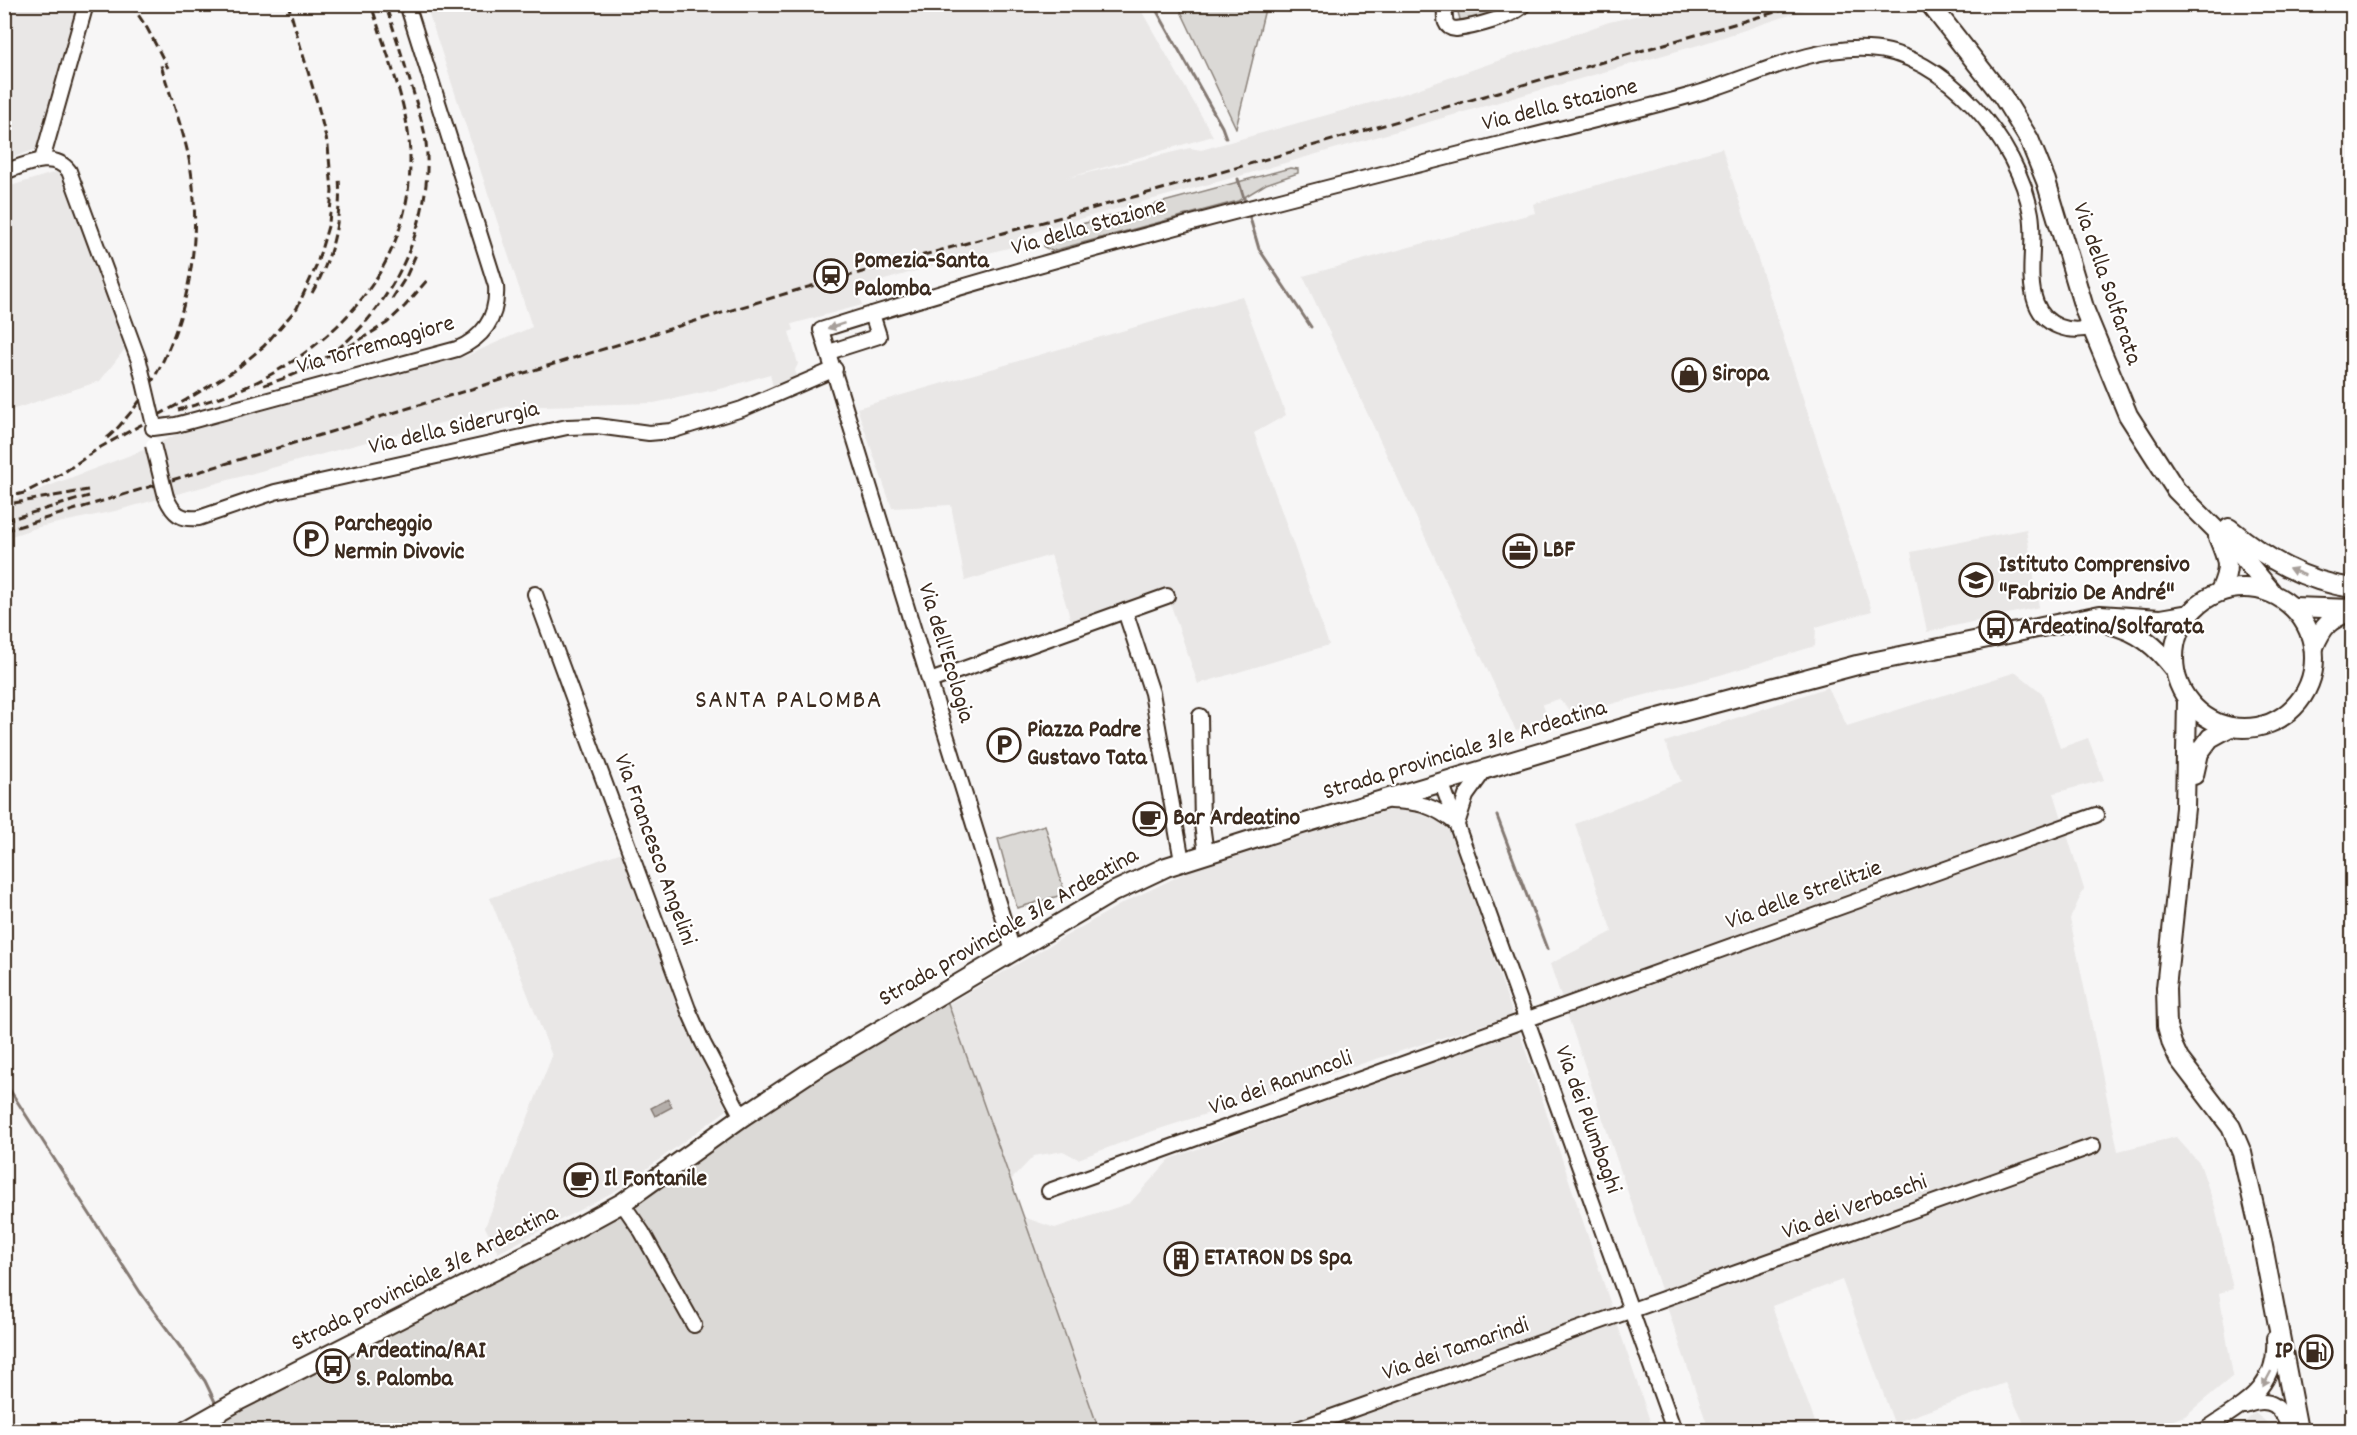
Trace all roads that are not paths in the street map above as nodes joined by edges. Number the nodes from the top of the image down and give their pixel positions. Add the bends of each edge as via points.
1 (86, 4) edge
2 (407, 4) edge
3 (1445, 4) edge
4 (1524, 4) edge
5 (1916, 4) edge
6 (1930, 4) edge
7 (1960, 45) junction
8 (42, 160) junction
9 (4, 172) edge
10 (872, 314) junction
11 (2092, 327) junction
12 (829, 352) junction
13 (835, 369) junction
14 (153, 424) junction
15 (2176, 490) junction
16 (2217, 532) junction
17 (2352, 588) edge
18 (2220, 591) junction
19 (2271, 591) junction
20 (535, 594) dead end
21 (1167, 596) dead end
22 (2293, 607) junction
23 (2352, 610) edge
24 (1125, 611) junction
25 (2188, 614) junction
26 (2074, 619) junction
27 (2314, 647) junction
28 (2174, 669) junction
29 (930, 681) junction
30 (2187, 700) junction
31 (1200, 716) dead end
32 (2230, 728) junction
33 (1484, 771) junction
34 (1442, 784) junction
35 (1381, 801) junction
36 (2185, 808) junction
37 (2096, 814) dead end
38 (1457, 824) junction
39 (1206, 854) junction
40 (1182, 861) junction
41 (1013, 951) junction
42 (1527, 1019) junction
43 (742, 1117) junction
44 (2093, 1146) dead end
45 (1050, 1191) dead end
46 (622, 1203) junction
47 (2269, 1280) junction
48 (1633, 1312) junction
49 (694, 1325) dead end
50 (2232, 1411) junction
51 (187, 1431) edge
52 (1295, 1431) edge
53 (1674, 1431) edge
54 (2205, 1431) edge
55 (2290, 1431) edge
56 (2298, 1431) edge

1 - 8 street
2 - 14 street, Via Torremaggiore via 496,286 495,307 488,325 457,349 176,425
3 - 4 street via 1446,23 1456,29 1518,11
5 - 7 main road, Via della Solfarata
6 - 7 main road, Via della Solfarata
7 - 11 main road, Via della Solfarata via 2003,97 2031,142
8 - 9 street
8 - 14 street, Via della Siderurgia, bridge via 59,162 69,171 139,362
10 - 11 street, Via della Stazione via 1114,243 1692,95 1808,57 1850,49 1876,49 1935,71 1987,124 2012,162 2027,198 2033,236 2032,281 2038,308 2058,327
10 - 12 street via 879,336
10 -> 12 street, Via della Stazione via 821,330
11 - 15 main road, Via della Solfarata via 2128,415
12 - 13 street
13 - 14 street, Via della Siderurgia, bridge via 742,409 671,431 567,427 275,492 199,518 186,518 172,510 153,445
13 - 29 street, Via dell'Ecologia
15 - 16 main road, Via della Solfarata
17 -> 15 main road via 2327,584 2290,570 2253,549 2202,506
16 - 18 main road, Via della Solfarata via 2229,562
16 - 19 main road, Via della Solfarata
18 - 19 main road via 2255,587
18 - 25 main road
19 - 22 main road
20 - 43 street, Via Francesco Angelini via 688,1009
21 - 24 street
22 - 23 main road
22 - 27 main road via 2303,619
23 - 27 main road via 2332,619
24 - 29 street
24 - 40 street via 1152,693
25 - 26 main road, Strada provinciale 3/e Ardeatina
25 - 28 main road via 2176,640
26 - 28 main road via 2133,631
26 - 33 main road, Strada provinciale 3/e Ardeatina via 1778,684
27 - 32 main road via 2309,685 2292,709 2268,724 2250,729
28 - 30 main road
29 - 41 street, Via dell'Ecologia
30 - 32 main road via 2199,713
30 - 36 main road
31 - 39 street
32 - 36 main road via 2210,738 2199,753
33 - 34 main road, Strada provinciale 3/e Ardeatina
33 - 38 street via 1466,796
34 - 35 main road, Strada provinciale 3/e Ardeatina
34 - 38 street, Via dei Plumbaghi
35 - 38 street via 1430,806
35 - 39 main road, Strada provinciale 3/e Ardeatina
36 - 47 main road via 2166,988 2168,1026 2180,1059 2239,1144
37 - 42 street, Via delle Strelitzie
38 - 42 street, Via dei Plumbaghi
39 - 40 main road, Strada provinciale 3/e Ardeatina
40 - 41 main road, Strada provinciale 3/e Ardeatina via 1113,892
41 - 43 main road, Strada provinciale 3/e Ardeatina
42 - 45 street, Via dei Ranuncoli
42 - 48 street, Via dei Plumbaghi
43 - 46 main road, Strada provinciale 3/e Ardeatina
44 - 48 street, Via dei Verbaschi
46 - 49 street
46 - 51 main road, Strada provinciale 3/e Ardeatina
47 -> 50 street via 2273,1366 2260,1390
47 - 56 main road
48 - 52 street, Via dei Tamarindi
48 - 53 street, Via dei Plumbaghi
50 - 54 street
50 - 55 street via 2255,1402 2269,1402 2280,1409

